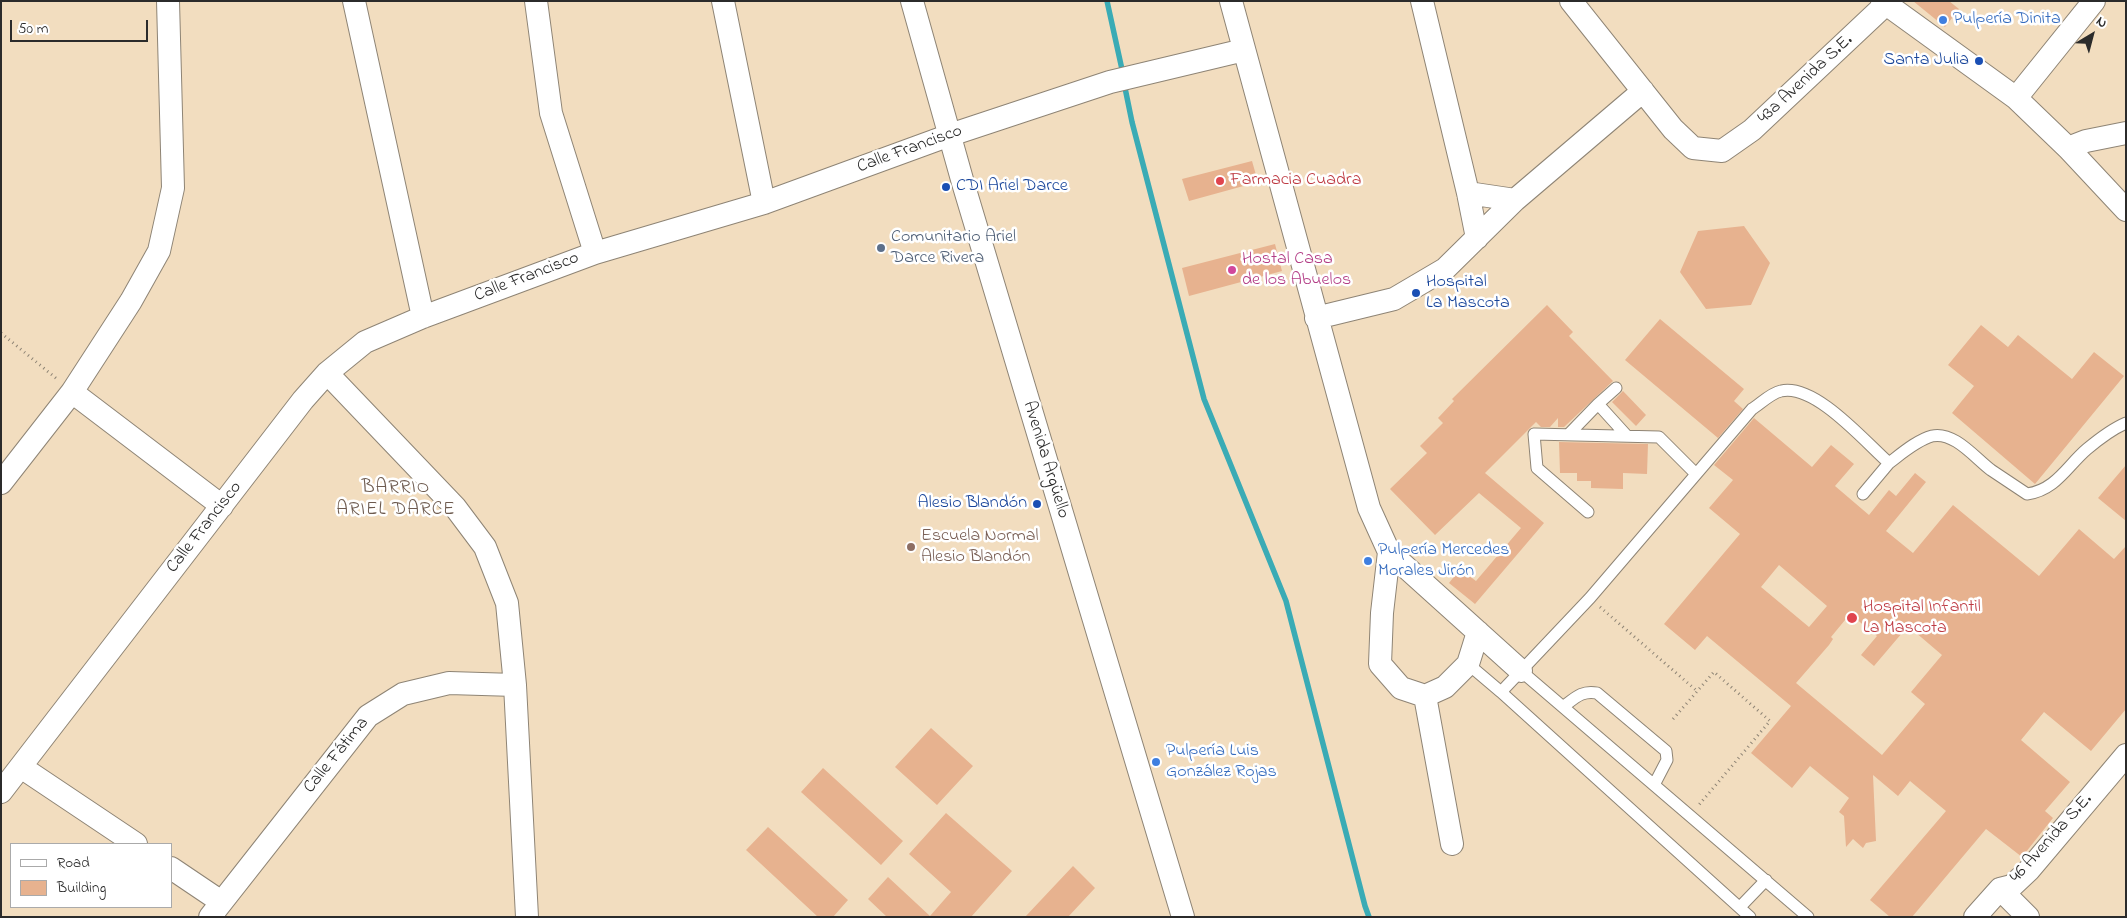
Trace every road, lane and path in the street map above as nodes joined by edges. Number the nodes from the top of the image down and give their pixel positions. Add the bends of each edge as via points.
1 (168, 1) edge
2 (354, 1) edge
3 (536, 1) edge
4 (723, 1) edge
5 (912, 1) edge
6 (1230, 1) edge
7 (1422, 1) edge
8 (1571, 1) edge
9 (2094, 1) edge
10 (1884, 3) edge
11 (1244, 50) junction
12 (1643, 91) junction
13 (2016, 98) junction
14 (2126, 133) edge
15 (950, 135) junction
16 (2068, 148) junction
17 (1468, 193) junction
18 (1515, 200) junction
19 (764, 203) junction
20 (2126, 210) edge
21 (1477, 238) junction
22 (595, 253) junction
23 (423, 317) junction
24 (1316, 318) junction
25 (1, 333) edge
26 (327, 373) junction
27 (1616, 388) dead end
28 (72, 392) junction
29 (1598, 404) junction
30 (2126, 423) edge
31 (1568, 434) junction
32 (1627, 436) junction
33 (1889, 463) junction
34 (1696, 474) junction
35 (1, 483) edge
36 (1863, 494) dead end
37 (222, 506) junction
38 (1588, 512) dead end
39 (1389, 552) junction
40 (1590, 598) junction
41 (1478, 632) junction
42 (1468, 664) junction
43 (1521, 670) junction
44 (515, 685) junction
45 (1501, 692) junction
46 (1697, 692) junction
47 (1425, 696) junction
48 (1563, 707) junction
49 (1673, 719) dead end
50 (2126, 755) edge
51 (21, 767) junction
52 (1654, 784) junction
53 (1, 792) edge
54 (1690, 816) junction
55 (135, 843) edge
56 (1452, 844) dead end
57 (172, 869) edge
58 (1766, 880) junction
59 (2000, 890) junction
60 (1740, 907) junction
61 (215, 909) edge
62 (527, 917) edge
63 (1182, 917) edge
64 (1750, 917) edge
65 (1808, 917) edge
66 (1975, 917) edge
67 (2028, 917) edge

1 - 28 street via 173,188 160,251
2 - 23 street
3 - 22 street via 551,113
4 - 19 street
5 - 15 street, Avenida Argüello
6 - 11 street
7 - 17 street
8 - 12 street
9 - 13 street
10 - 12 street, 43a Avenida S.E. via 1752,130 1722,151 1693,148 1673,129
10 - 13 street
11 - 15 street, Calle Francisco via 1110,82
11 - 24 street
12 - 18 street
13 - 16 street
14 - 16 street
15 - 19 street, Calle Francisco
15 - 63 street, Avenida Argüello
16 - 20 street
17 - 18 street
17 - 21 street
18 - 21 street
19 - 22 street, Calle Francisco
21 - 24 street via 1445,269 1394,299
22 - 23 street, Calle Francisco
23 - 26 street, Calle Francisco via 365,342
24 - 39 street via 1369,508
25 - 28 path
26 - 37 street, Calle Francisco
26 - 44 street via 456,507 485,547 507,603
27 - 29 lane
28 - 35 street
28 - 37 street
29 - 31 lane
29 - 32 lane
30 - 33 lane via 2087,449 2054,484 2027,494 1942,436 1931,436
31 - 32 lane
31 - 38 lane via 1534,434 1538,468
32 - 34 lane via 1659,437
33 - 34 lane via 1823,403 1803,392 1780,391 1752,409
33 - 36 lane
34 - 40 lane
37 - 51 street, Calle Francisco
39 - 41 street
39 - 47 street via 1380,664 1402,688
40 - 43 lane
40 - 46 path
41 - 42 street
41 - 43 street
42 - 45 lane
42 - 47 street via 1445,687
43 - 45 lane
43 - 48 lane
44 - 61 street, Calle Fátima via 449,683 403,694 368,716
44 - 62 street
45 - 60 lane
46 - 49 path
46 - 54 path via 1714,672 1770,721
47 - 56 street
48 - 52 lane
48 - 52 lane via 1581,693 1597,693 1666,751 1667,760
50 - 59 street, 46 Avenida S.E. via 2029,870 2012,886
51 - 53 street, Calle Francisco
51 - 55 street
52 - 54 lane
54 - 58 lane
57 - 61 street
58 - 60 lane
58 - 65 lane
59 - 66 street, 46 Avenida S.E.
59 - 67 street
60 - 64 lane

